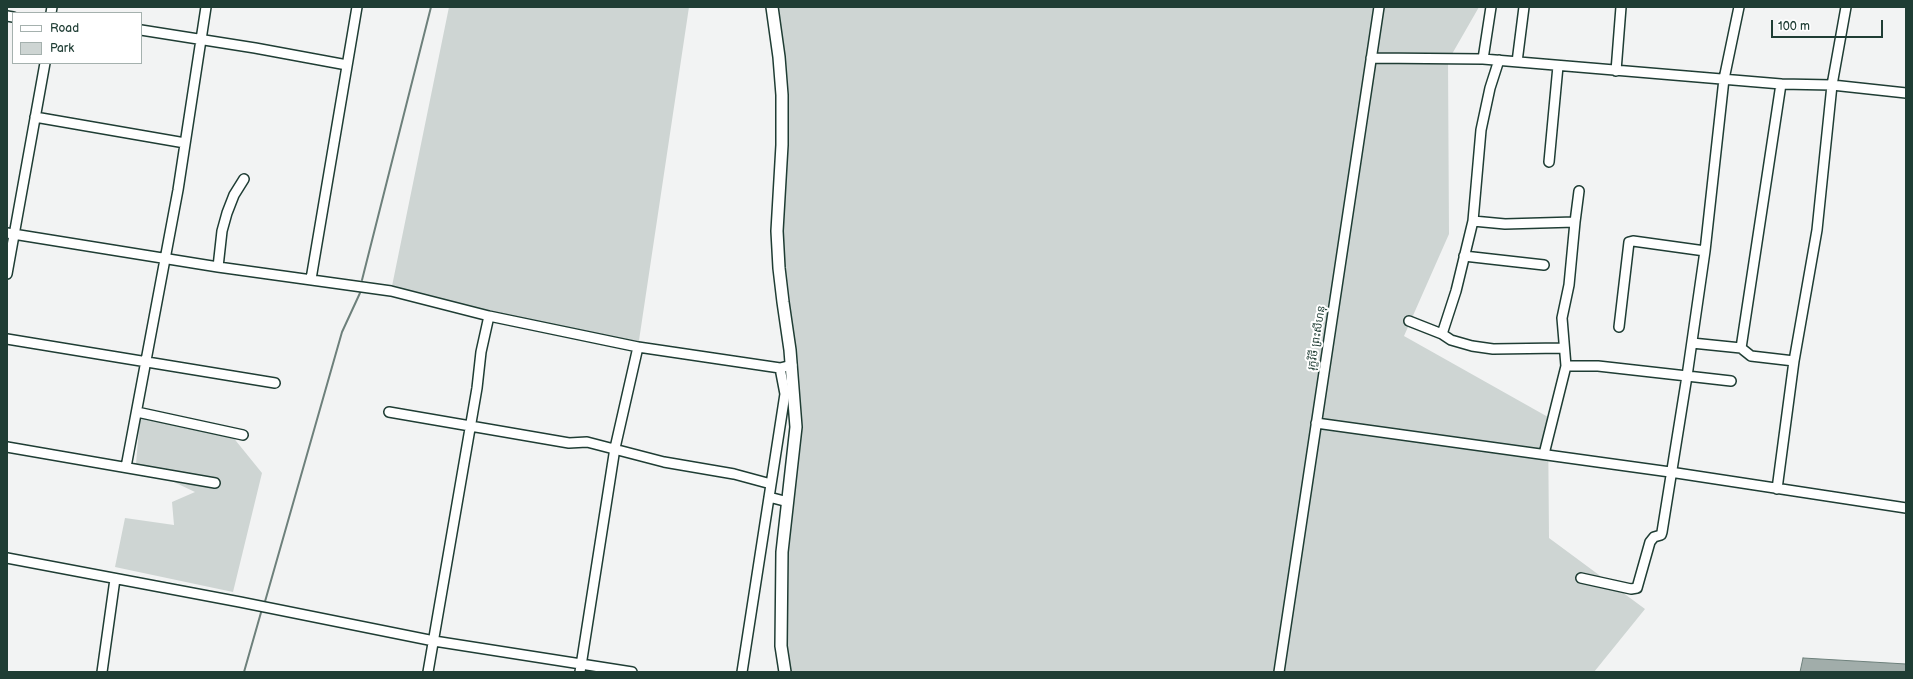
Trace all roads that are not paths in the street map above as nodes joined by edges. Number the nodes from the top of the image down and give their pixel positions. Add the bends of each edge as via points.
1 (206, 7) edge
2 (357, 7) edge
3 (772, 7) edge
4 (1379, 7) edge
5 (1491, 7) edge
6 (1524, 7) edge
7 (1621, 7) edge
8 (1739, 7) edge
9 (1846, 7) edge
10 (142, 30) edge
11 (201, 40) junction
12 (1371, 58) junction
13 (1483, 59) junction
14 (1499, 60) junction
15 (1517, 62) junction
16 (45, 64) edge
17 (347, 65) junction
18 (1558, 66) junction
19 (1616, 71) junction
20 (1724, 79) junction
21 (1781, 84) junction
22 (1832, 85) junction
23 (1906, 93) edge
24 (35, 117) junction
25 (185, 143) junction
26 (1549, 162) dead end
27 (244, 179) dead end
28 (1579, 191) dead end
29 (1472, 221) junction
30 (1575, 222) junction
31 (11, 234) edge
32 (1706, 251) junction
33 (1464, 256) junction
34 (165, 257) junction
35 (1544, 265) dead end
36 (218, 266) junction
37 (7, 274) edge
38 (311, 279) junction
39 (489, 316) junction
40 (1409, 321) dead end
41 (1618, 327) dead end
42 (1442, 334) junction
43 (7, 339) edge
44 (1692, 343) junction
45 (638, 347) junction
46 (1563, 348) junction
47 (1741, 348) junction
48 (144, 362) junction
49 (1794, 362) junction
50 (792, 365) junction
51 (1566, 366) junction
52 (780, 368) junction
53 (1686, 376) junction
54 (1731, 381) dead end
55 (275, 382) dead end
56 (137, 412) junction
57 (389, 412) dead end
58 (1316, 423) junction
59 (469, 426) junction
60 (242, 435) dead end
61 (7, 447) edge
62 (615, 448) junction
63 (1544, 454) junction
64 (126, 467) junction
65 (1670, 472) junction
66 (215, 483) dead end
67 (771, 484) junction
68 (1777, 489) junction
69 (769, 497) junction
70 (788, 502) junction
71 (1906, 508) edge
72 (7, 558) edge
73 (1581, 578) dead end
74 (115, 579) junction
75 (434, 642) junction
76 (581, 668) edge
77 (102, 672) edge
78 (428, 672) edge
79 (632, 672) edge
80 (742, 672) edge
81 (786, 672) edge
82 (1279, 672) edge

1 - 11 street
2 - 17 street
3 - 50 main road via 782,95 778,246
4 - 12 street, រុក្ខវិថី ព្រះសីហនុ
5 - 13 street
6 - 15 street
7 - 19 street
8 - 20 street
9 - 22 street
10 - 11 street
11 - 17 street
11 - 25 street
12 - 13 street
12 - 58 street, រុក្ខវិថី ព្រះសីហនុ
13 - 14 street
14 - 15 street
14 - 29 street via 1481,130
15 - 18 street
16 - 24 street
17 - 38 street
18 - 19 street
18 - 26 street
19 - 20 street
20 - 21 street
20 - 32 street
21 - 22 street
21 - 47 street
22 - 23 street
22 - 49 street via 1817,230
24 - 25 street
24 - 31 street
25 - 34 street
27 - 36 street via 227,213
28 - 30 street
29 - 30 street via 1505,224
29 - 33 street
30 - 46 street via 1569,285 1562,318
31 - 34 street
31 - 37 street
32 - 41 street via 1629,242
32 - 44 street
33 - 35 street
33 - 42 street
34 - 36 street
34 - 48 street
36 - 38 street
38 - 39 street via 391,291
39 - 45 street
39 - 59 street
40 - 42 street
42 - 46 street via 1451,340 1482,348
43 - 48 street
44 - 47 street
44 - 53 street
45 - 52 street
45 - 62 street
46 - 51 street
47 - 49 street via 1751,356
48 - 55 street
48 - 56 street
49 - 68 street
50 - 52 street
50 - 70 main road via 796,427
51 - 53 street via 1598,366
51 - 63 street
52 - 67 street via 785,394
53 - 54 street
53 - 65 street
56 - 60 street
56 - 64 street
57 - 59 street
58 - 63 street
58 - 82 street, រុក្ខវិថី ព្រះសីហនុ
59 - 62 street
59 - 75 street
61 - 64 street
62 - 67 street via 664,462 734,474
62 - 76 street
63 - 65 street
64 - 66 street
65 - 68 street
65 - 73 street via 1662,532 1650,542 1637,588 1631,589
67 - 69 street
68 - 71 street
69 - 70 street
69 - 80 street
70 - 81 main road via 782,552 781,646
72 - 74 street
74 - 75 street
74 - 77 street
75 - 76 street
75 - 78 street
76 - 79 street

